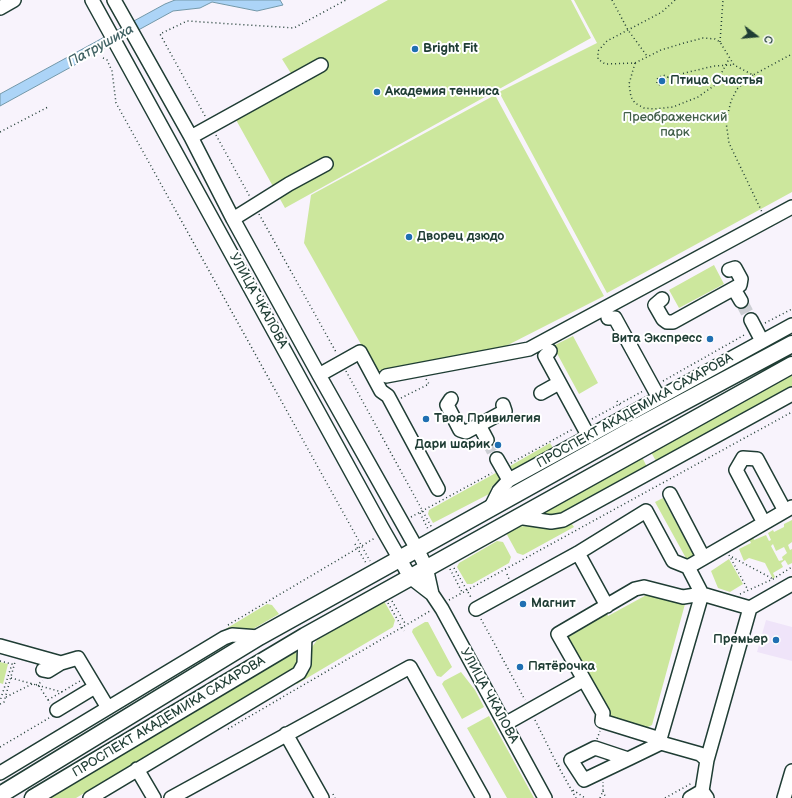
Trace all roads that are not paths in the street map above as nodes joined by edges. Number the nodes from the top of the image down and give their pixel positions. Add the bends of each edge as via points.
1 (14, 0) edge
2 (92, 0) edge
3 (114, 0) edge
4 (0, 8) edge
5 (321, 65) dead end
6 (191, 137) junction
7 (326, 164) dead end
8 (792, 207) edge
9 (233, 220) junction
10 (728, 270) dead end
11 (734, 289) junction
12 (662, 299) dead end
13 (740, 301) tunnel mouth
14 (608, 318) dead end
15 (751, 320) tunnel mouth
16 (792, 325) edge
17 (762, 341) junction
18 (792, 344) edge
19 (550, 351) dead end
20 (792, 365) edge
21 (319, 375) junction
22 (386, 376) dead end
23 (559, 383) junction
24 (541, 393) dead end
25 (792, 394) edge
26 (659, 398) junction
27 (451, 399) dead end
28 (503, 405) dead end
29 (479, 425) junction
30 (589, 437) junction
31 (487, 440) tunnel mouth
32 (497, 459) tunnel mouth
33 (509, 480) junction
34 (438, 489) dead end
35 (670, 494) dead end
36 (490, 509) junction
37 (788, 509) edge
38 (517, 517) junction
39 (764, 523) junction
40 (417, 549) junction
41 (578, 553) junction
42 (703, 557) junction
43 (399, 558) junction
44 (426, 567) junction
45 (688, 567) junction
46 (410, 577) junction
47 (792, 584) edge
48 (432, 594) junction
49 (702, 594) junction
50 (607, 606) junction
51 (750, 608) junction
52 (476, 609) road end
53 (259, 636) junction
54 (305, 636) junction
55 (0, 646) edge
56 (61, 663) junction
57 (43, 670) dead end
58 (583, 680) junction
59 (95, 687) junction
60 (108, 708) junction
61 (54, 714) road end
62 (505, 724) junction
63 (286, 734) junction
64 (661, 741) junction
65 (628, 759) junction
66 (707, 760) junction
67 (137, 769) junction
68 (792, 771) edge
69 (0, 773) edge
70 (705, 794) edge
71 (0, 795) edge
72 (33, 798) edge
73 (90, 798) edge
74 (154, 798) edge
75 (171, 798) edge
76 (322, 798) edge
77 (483, 798) edge
78 (546, 798) edge
79 (690, 798) edge
80 (784, 798) edge

1 - 4 street
2 - 43 street, УЛИЦА ЧКАЛОВА
3 - 6 street, УЛИЦА ЧКАЛОВА
5 - 6 street
6 - 9 street, УЛИЦА ЧКАЛОВА
7 - 9 street via 254,205
8 - 22 street via 529,349
9 - 21 street, УЛИЦА ЧКАЛОВА
10 - 11 street via 735,268 741,279 740,285
11 - 12 street via 673,322 663,320 655,305
11 - 13 street
14 - 26 street via 615,318
15 - 17 street
16 - 17 street, ПРОСПЕКТ АКАДЕМИКА САХАРОВА
17 - 26 street, ПРОСПЕКТ АКАДЕМИКА САХАРОВА
18 - 36 main road, ПРОСПЕКТ АКАДЕМИКА САХАРОВА
19 - 23 street via 545,356
20 - 38 main road, ПРОСПЕКТ АКАДЕМИКА САХАРОВА
21 - 34 street via 360,352 381,391 388,396
21 - 40 street, УЛИЦА ЧКАЛОВА
23 - 24 street
23 - 30 street
25 - 38 street via 563,520 551,522
26 - 30 street, ПРОСПЕКТ АКАДЕМИКА САХАРОВА
27 - 29 street via 447,405 460,430 466,432
28 - 29 street via 505,411
29 - 31 street
30 - 33 street, ПРОСПЕКТ АКАДЕМИКА САХАРОВА
32 - 33 street
33 - 36 street, ПРОСПЕКТ АКАДЕМИКА САХАРОВА via 499,491
35 - 42 street
36 - 40 main road, ПРОСПЕКТ АКАДЕМИКА САХАРОВА
37 - 39 street
37 - 39 street via 757,459 743,458 736,470
38 - 44 main road, ПРОСПЕКТ АКАДЕМИКА САХАРОВА
39 - 42 street via 728,552
40 - 43 main road, ПРОСПЕКТ АКАДЕМИКА САХАРОВА
40 - 44 street, УЛИЦА ЧКАЛОВА
41 - 45 street via 646,511 673,561
41 - 50 street
41 - 52 street
42 - 45 street
43 - 46 street, УЛИЦА ЧКАЛОВА
43 - 53 main road, ПРОСПЕКТ АКАДЕМИКА САХАРОВА
44 - 46 main road, ПРОСПЕКТ АКАДЕМИКА САХАРОВА
44 - 48 street, УЛИЦА ЧКАЛОВА
45 - 49 street
46 - 48 street, УЛИЦА ЧКАЛОВА
46 - 54 main road, ПРОСПЕКТ АКАДЕМИКА САХАРОВА
47 - 51 street
48 - 62 street, УЛИЦА ЧКАЛОВА
49 - 50 street via 683,598 644,587 635,589
49 - 51 street
49 - 64 street
50 - 58 street via 558,634
51 - 66 street
53 - 60 street, ПРОСПЕКТ АКАДЕМИКА САХАРОВА via 232,635 224,638
53 - 71 main road, ПРОСПЕКТ АКАДЕМИКА САХАРОВА
54 - 67 street via 304,664 299,673
54 - 72 main road, ПРОСПЕКТ АКАДЕМИКА САХАРОВА
55 - 56 street
56 - 57 street via 48,671
56 - 59 street via 78,658
58 - 62 street
58 - 64 street via 603,713 602,721
59 - 60 street
59 - 61 street
60 - 69 street, ПРОСПЕКТ АКАДЕМИКА САХАРОВА
62 - 78 street, УЛИЦА ЧКАЛОВА
63 - 75 street
63 - 76 street
63 - 77 street via 410,666
64 - 65 street
64 - 66 street via 700,754
65 - 65 street via 595,748 571,760 584,780
66 - 70 street
67 - 73 street
67 - 74 street
68 - 80 street
70 - 79 street

